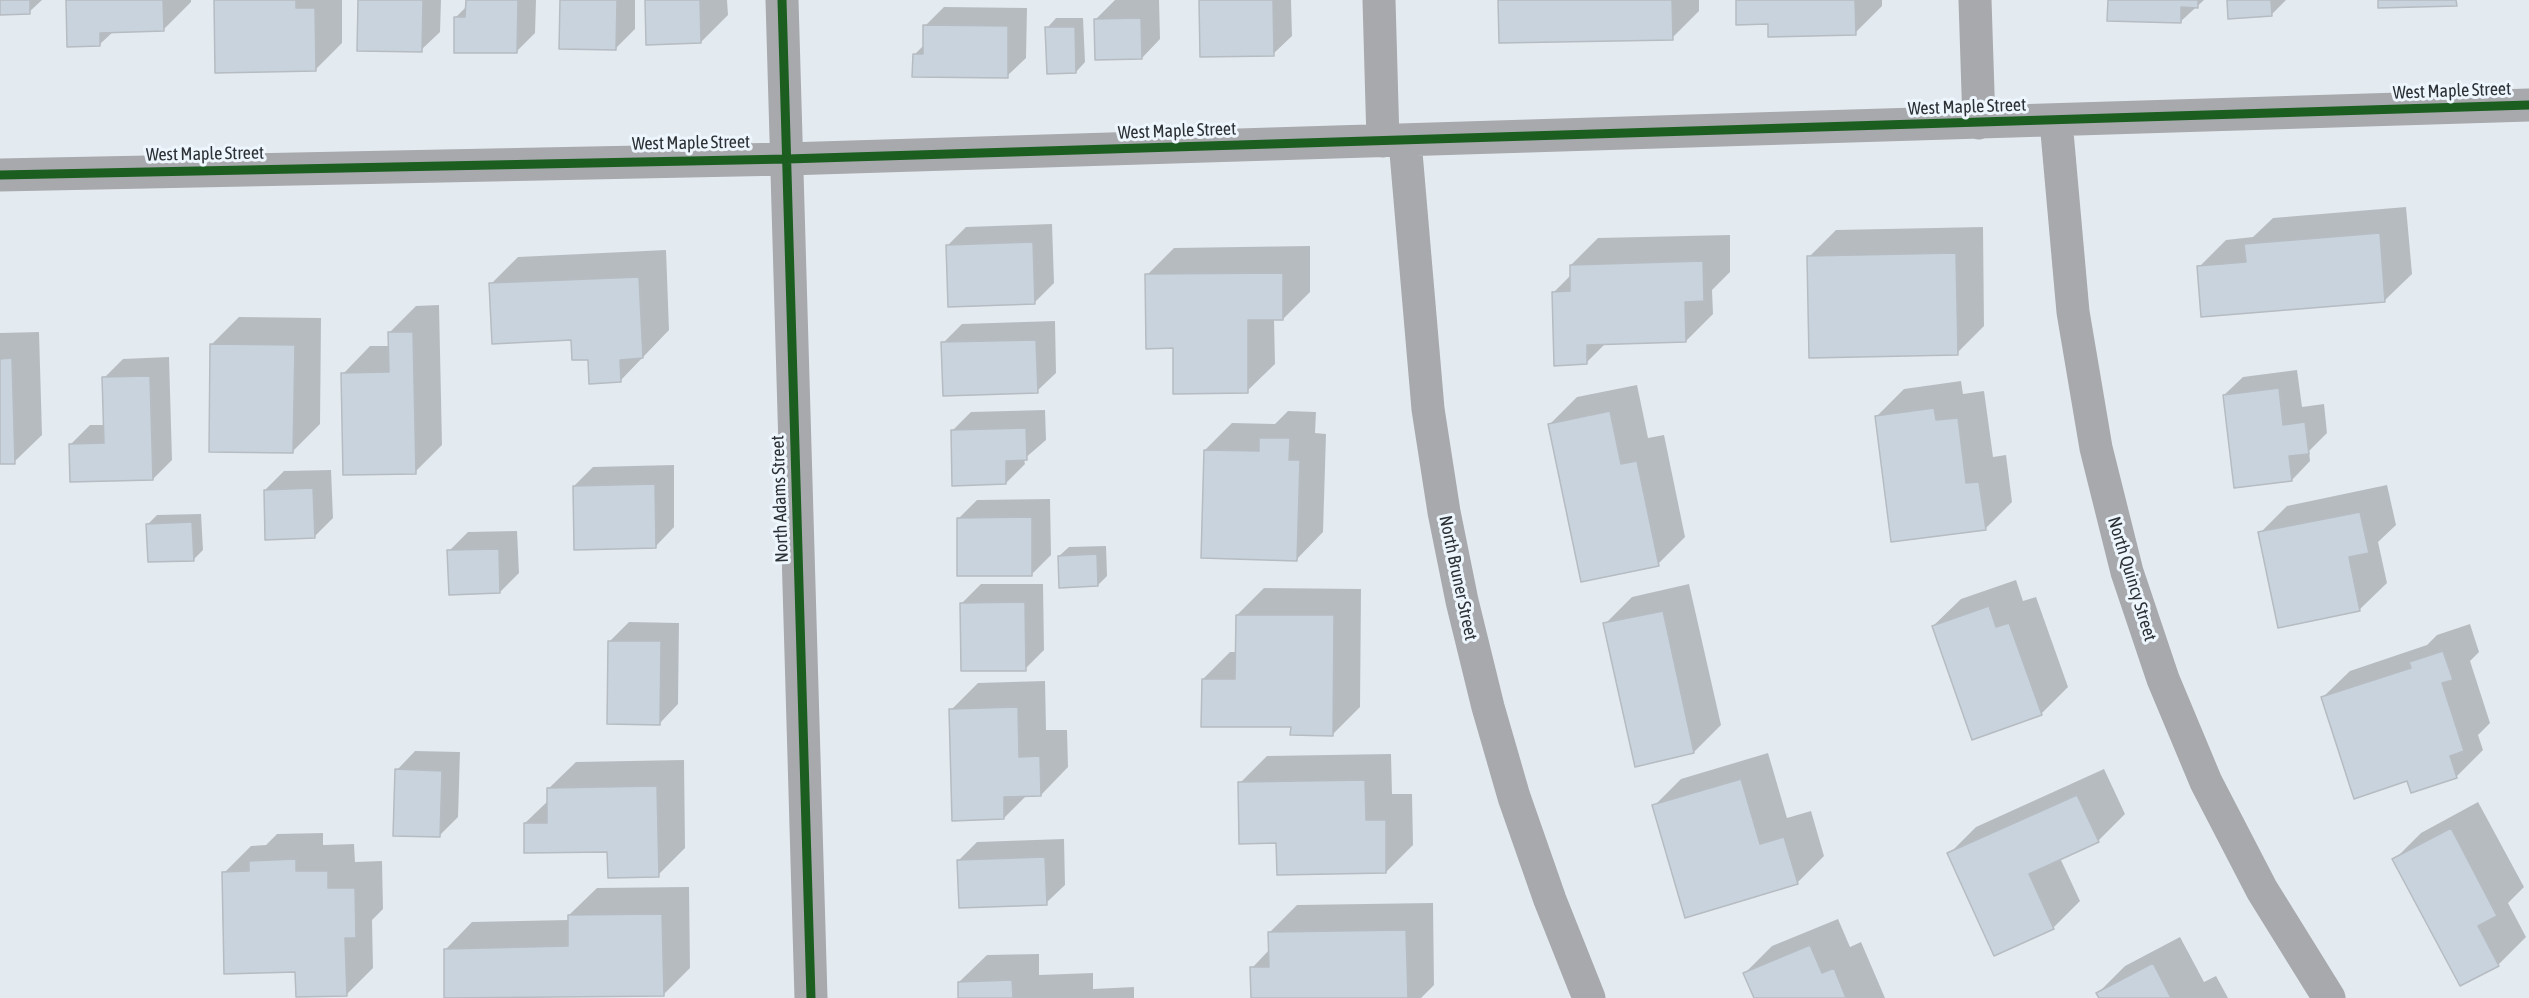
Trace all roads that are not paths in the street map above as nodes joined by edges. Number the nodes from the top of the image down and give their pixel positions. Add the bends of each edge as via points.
1 (782, 0) edge
2 (1379, 0) edge
3 (1975, 0) edge
4 (2529, 105) edge
5 (2056, 121) junction
6 (1979, 123) junction
7 (1394, 141) junction
8 (787, 159) junction
9 (0, 176) edge
10 (812, 998) edge
11 (1589, 998) edge
12 (2329, 998) edge

1 - 8 street, North Adams Street
2 - 7 street, North Bruner Street
3 - 6 street
4 - 5 street, West Maple Street
5 - 6 street, West Maple Street
5 - 12 street, North Quincy Street via 2073,312 2096,448 2127,572 2163,679 2206,782 2262,890
6 - 7 street, West Maple Street
7 - 8 street, West Maple Street
7 - 11 street, North Bruner Street via 1428,409 1462,601 1514,797
8 - 9 street, West Maple Street
8 - 10 street, North Adams Street

